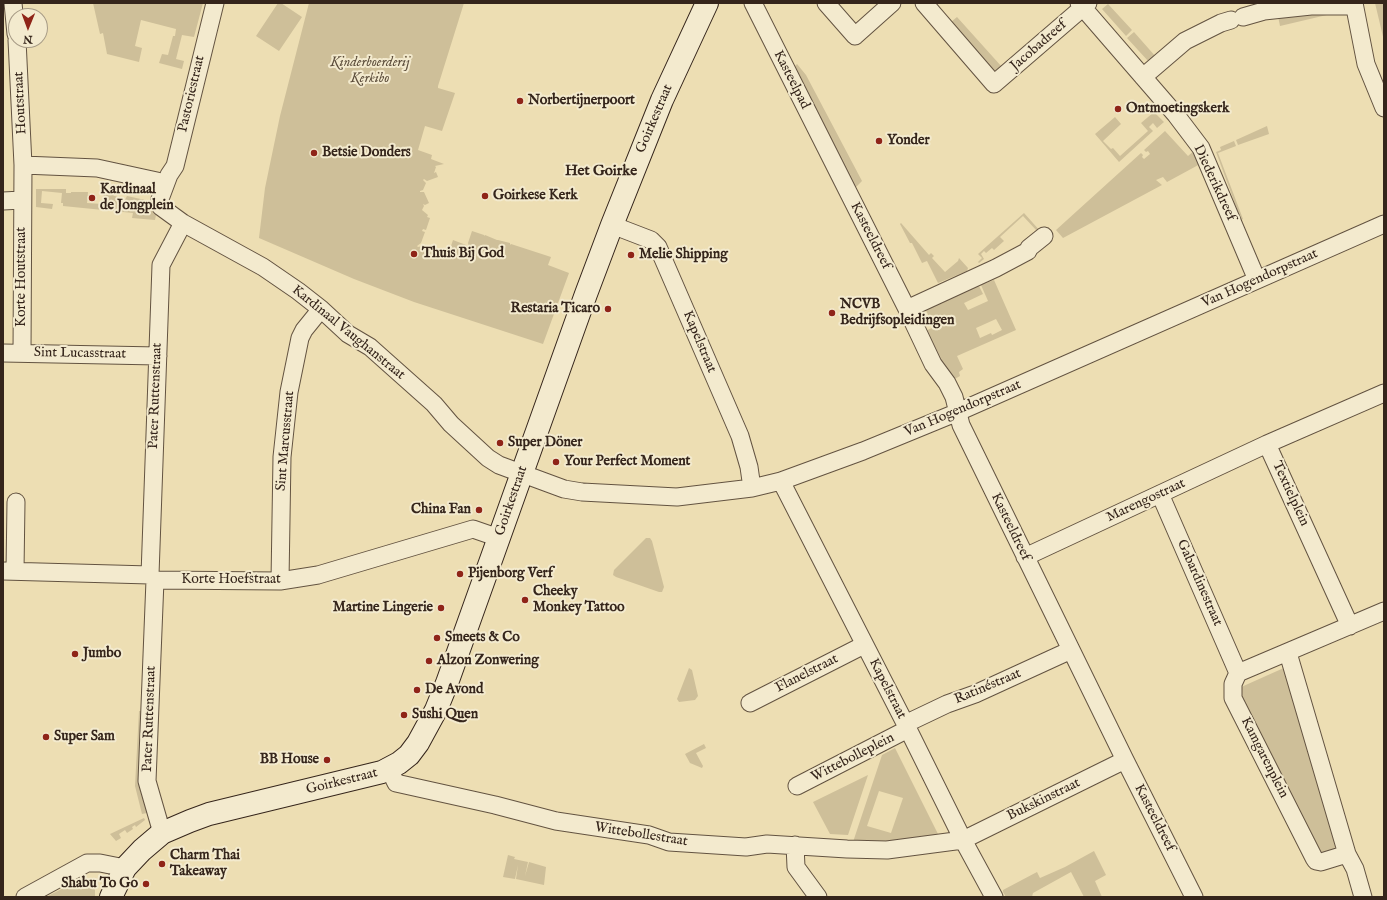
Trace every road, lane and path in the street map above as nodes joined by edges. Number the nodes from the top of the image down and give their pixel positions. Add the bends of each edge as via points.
1 (215, 3) edge
2 (707, 3) edge
3 (753, 3) edge
4 (826, 3) edge
5 (892, 3) edge
6 (924, 3) edge
7 (1083, 4) edge
8 (1354, 4) edge
9 (16, 48) edge
10 (1143, 77) junction
11 (1384, 108) edge
12 (830, 157) joint
13 (23, 165) junction
14 (166, 183) junction
15 (22, 200) junction
16 (3, 201) edge
17 (183, 223) junction
18 (1384, 224) edge
19 (612, 225) junction
20 (1044, 236) dead end
21 (1256, 280) junction
22 (321, 309) junction
23 (907, 309) junction
24 (3, 353) edge
25 (22, 353) junction
26 (158, 356) junction
27 (1384, 393) edge
28 (958, 412) junction
29 (1267, 444) junction
30 (522, 474) junction
31 (781, 481) junction
32 (752, 488) junction
33 (1160, 494) junction
34 (16, 502) dead end
35 (500, 538) junction
36 (1025, 557) junction
37 (9, 571) edge
38 (152, 577) junction
39 (280, 581) junction
40 (1384, 611) edge
41 (1350, 626) junction
42 (864, 645) junction
43 (1071, 650) junction
44 (1288, 653) junction
45 (1238, 673) junction
46 (750, 703) dead end
47 (906, 727) junction
48 (1125, 760) junction
49 (392, 776) junction
50 (798, 786) dead end
51 (162, 833) junction
52 (963, 840) junction
53 (795, 845) junction
54 (1347, 854) junction
55 (125, 868) junction
56 (26, 897) edge
57 (111, 897) edge
58 (818, 897) edge
59 (994, 897) edge
60 (1194, 897) edge
61 (1363, 897) edge

1 - 14 street, Pastoriestraat via 175,166
2 - 19 street, Goirkestraat via 662,100
3 - 12 street, Kasteelpad
4 - 5 street via 856,36
6 - 7 street, Jacobadreef via 994,84
7 - 10 street, Diederikdreef
8 - 10 street via 1264,11 1221,23 1185,41
8 - 11 street via 1366,64
9 - 13 street, Houtstraat
10 - 21 street, Diederikdreef via 1201,148
12 - 23 street, Kasteeldreef
13 - 14 street via 97,168
13 - 15 street
14 - 17 street, Kardinaal Vaughanstraat via 160,199 161,207
15 - 16 street
15 - 25 street, Korte Houtstraat
17 - 22 street, Kardinaal Vaughanstraat via 263,267
17 - 26 street, Pater Ruttenstraat via 161,265
18 - 21 street, Van Hogendorpstraat
19 - 30 street, Goirkestraat
19 - 32 street, Kapelstraat via 651,240 658,247 740,436
20 - 23 street via 1029,248 1028,252
21 - 28 street, Van Hogendorpstraat
22 - 30 street, Kardinaal Vaughanstraat via 348,334 370,347 434,404 451,424 488,458
22 - 39 street, Sint Marcusstraat via 302,334 289,392 282,457
23 - 28 street, Kasteeldreef via 933,364 954,397
24 - 25 street, Sint Lucasstraat
25 - 26 street, Sint Lucasstraat
26 - 38 street, Pater Ruttenstraat
27 - 29 street, Textielplein
28 - 31 street, Van Hogendorpstraat
28 - 36 street, Kasteeldreef via 961,425
29 - 33 street, Marengostraat
29 - 41 street, Textielplein
30 - 32 street, Van Hogendorpstraat via 564,489 582,492 677,497
30 - 35 street, Goirkestraat
31 - 32 street, Van Hogendorpstraat
31 - 42 street, Kapelstraat
33 - 36 street, Marengostraat
33 - 45 street, Gabardinestraat
34 - 37 street
35 - 39 street, Korte Hoefstraat via 473,529 324,573
35 - 49 street, Goirkestraat via 436,710 425,732
36 - 43 street, Kasteeldreef
37 - 38 street, Korte Hoefstraat
38 - 39 street, Korte Hoefstraat
38 - 51 street, Pater Ruttenstraat via 147,781
40 - 41 street
41 - 44 street
42 - 46 street, Flanelstraat
42 - 47 street, Kapelstraat
43 - 47 street, Ratinéstraat via 975,694 947,704
43 - 48 street, Kasteeldreef
44 - 45 street
44 - 54 street
45 - 54 street, Kamgarenplein via 1233,684 1233,698 1314,858 1321,862
47 - 50 street, Wittebolleplein
47 - 52 street, Kapelstraat
48 - 52 street, Bukskinstraat
48 - 60 street, Kasteeldreef
49 - 51 street, Goirkestraat via 373,775 209,814
49 - 53 street, Wittebollestraat via 556,821 649,835 669,842 746,847 767,844
51 - 55 street, Goirkestraat
52 - 53 street, Wittebollestraat via 887,850
52 - 59 street, Kapelstraat
53 - 58 street via 796,866
54 - 61 street via 1355,869
55 - 56 street via 86,863
55 - 57 street, Goirkestraat

